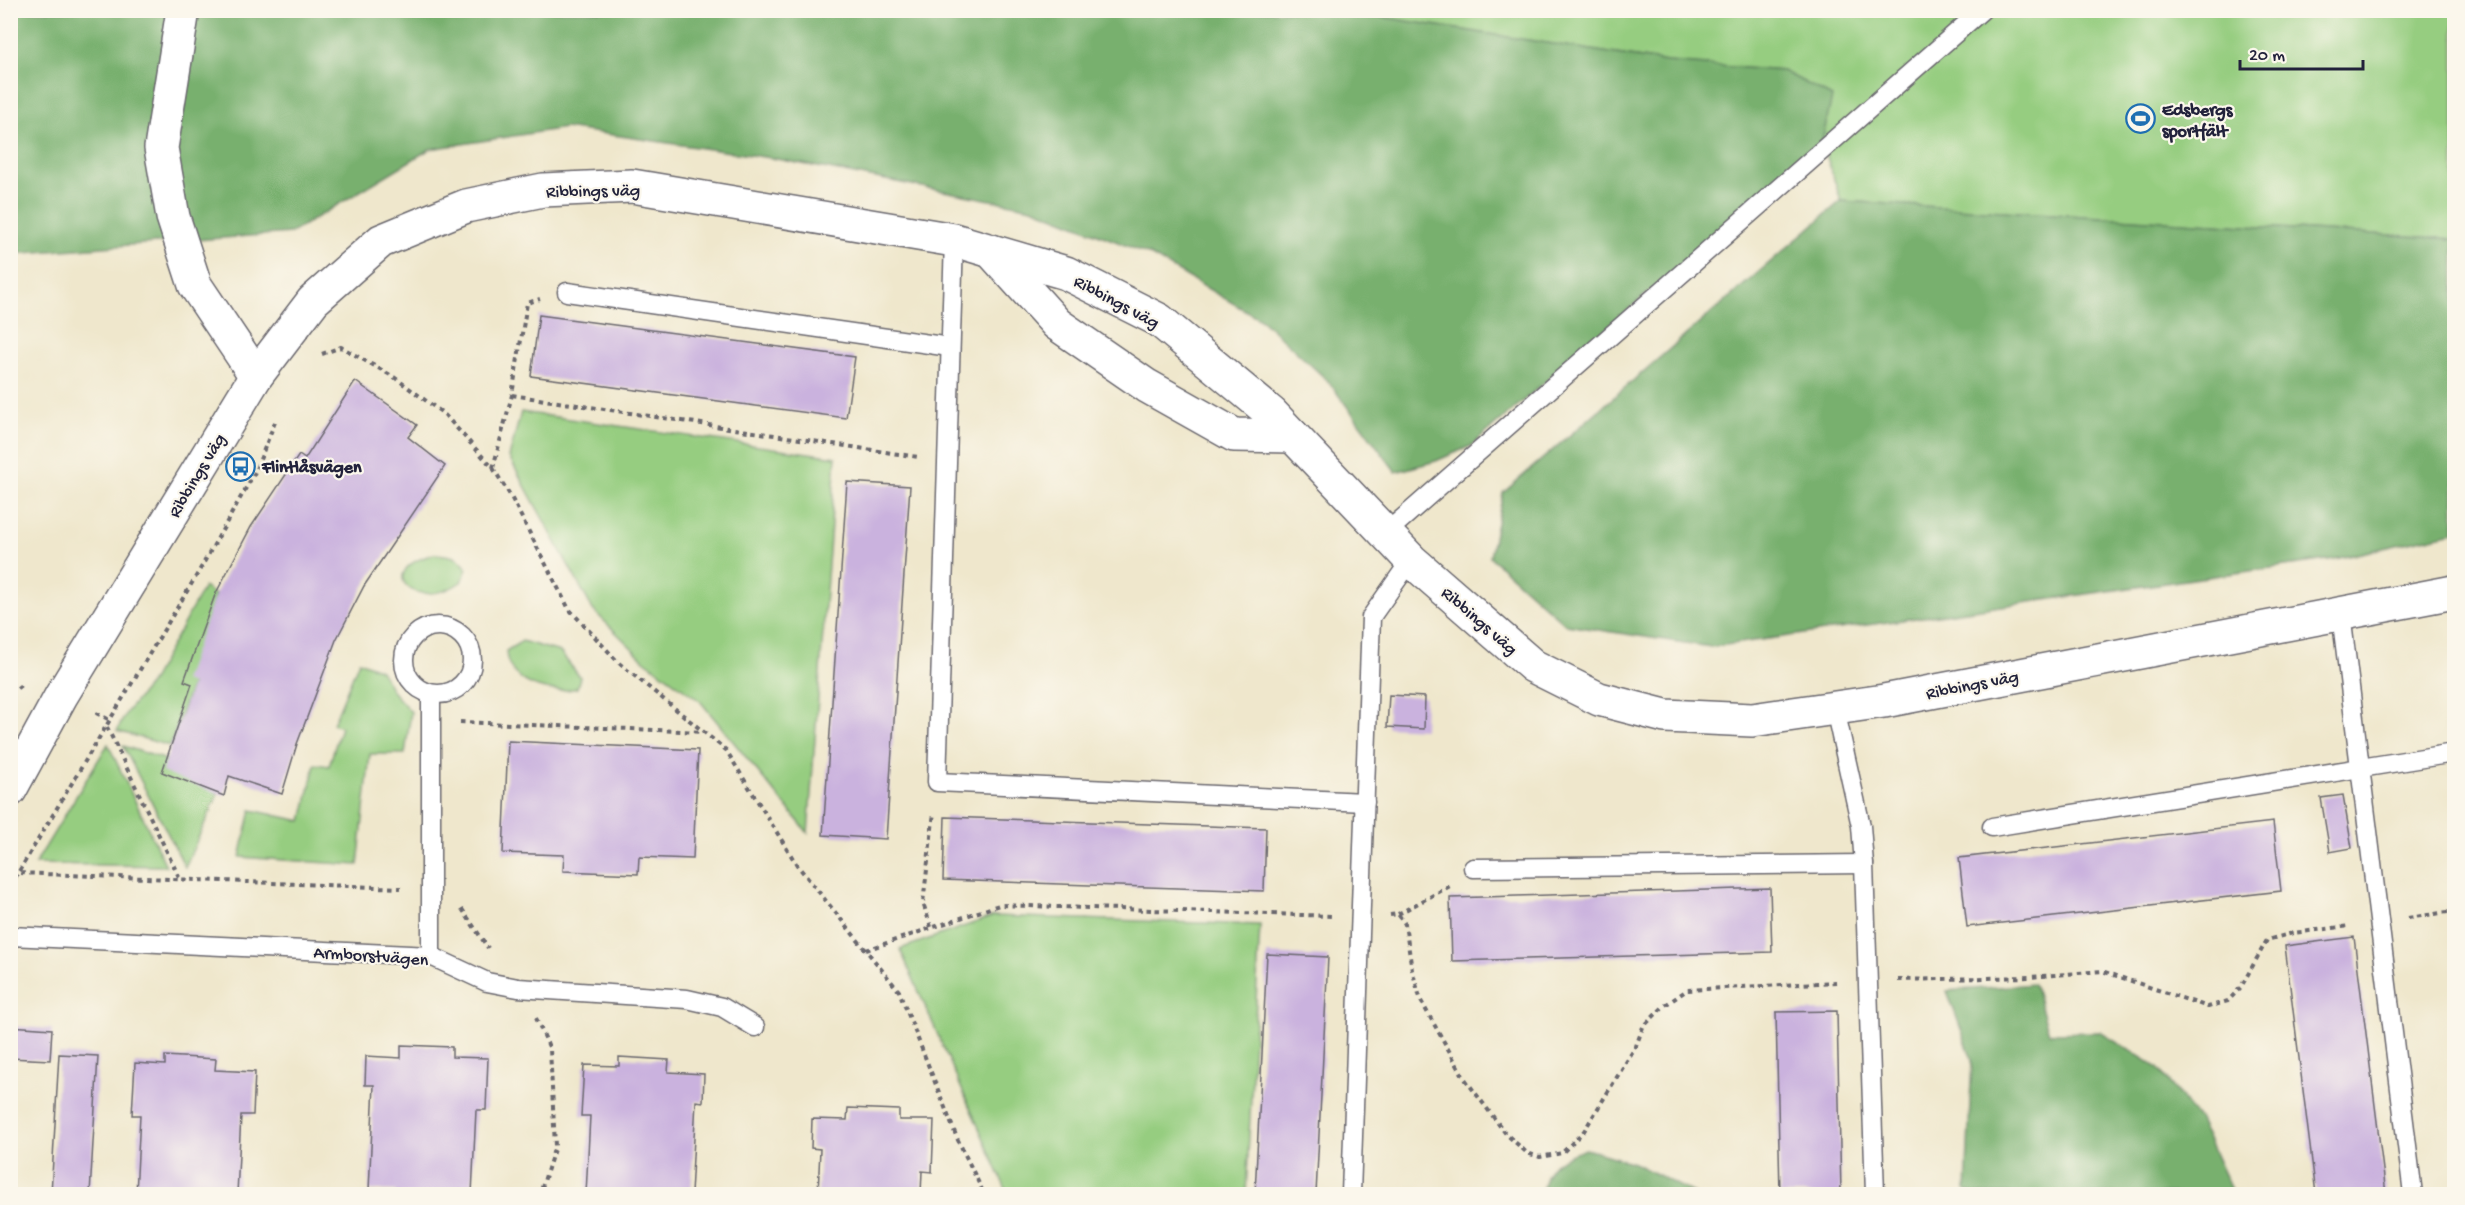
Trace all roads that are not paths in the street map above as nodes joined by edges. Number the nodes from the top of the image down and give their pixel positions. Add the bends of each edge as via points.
1 (183, 10) edge
2 (1983, 10) edge
3 (954, 240) junction
4 (991, 251) junction
5 (567, 292) road end
6 (950, 347) junction
7 (256, 376) junction
8 (1293, 436) junction
9 (1387, 532) junction
10 (1411, 560) junction
11 (2454, 592) edge
12 (2342, 614) junction
13 (431, 694) dead end
14 (1835, 709) junction
15 (2454, 753) edge
16 (2361, 769) junction
17 (12, 780) edge
18 (1365, 802) junction
19 (1992, 827) dead end
20 (1864, 864) junction
21 (1473, 868) road end
22 (10, 936) edge
23 (431, 956) junction
24 (755, 1027) dead end
25 (1351, 1194) edge
26 (1875, 1194) edge
27 (2413, 1194) edge

1 - 7 street via 161,148 173,217 195,285
2 - 9 lane
3 - 4 street, Ribbings väg
3 - 6 lane
3 - 7 street, Ribbings väg via 632,186 543,190 466,206 381,241 314,301
4 - 8 street, Ribbings väg via 1066,273 1159,320
4 - 8 street via 1057,324 1147,386 1234,435
5 - 6 lane
6 - 18 lane via 937,782
7 - 17 street, Ribbings väg
8 - 9 street, Ribbings väg
9 - 10 street, Ribbings väg
10 - 14 street, Ribbings väg via 1533,666 1599,699 1665,716 1752,720
10 - 18 lane via 1371,617
11 - 12 street, Ribbings väg
12 - 14 street, Ribbings väg
12 - 16 lane
13 - 23 lane
14 - 20 lane via 1861,826
15 - 16 lane
16 - 19 lane
16 - 27 lane
18 - 25 lane
20 - 21 lane
20 - 26 lane
22 - 23 lane, Armborstvägen
23 - 24 lane, Armborstvägen via 487,982 518,988 687,999 722,1007

